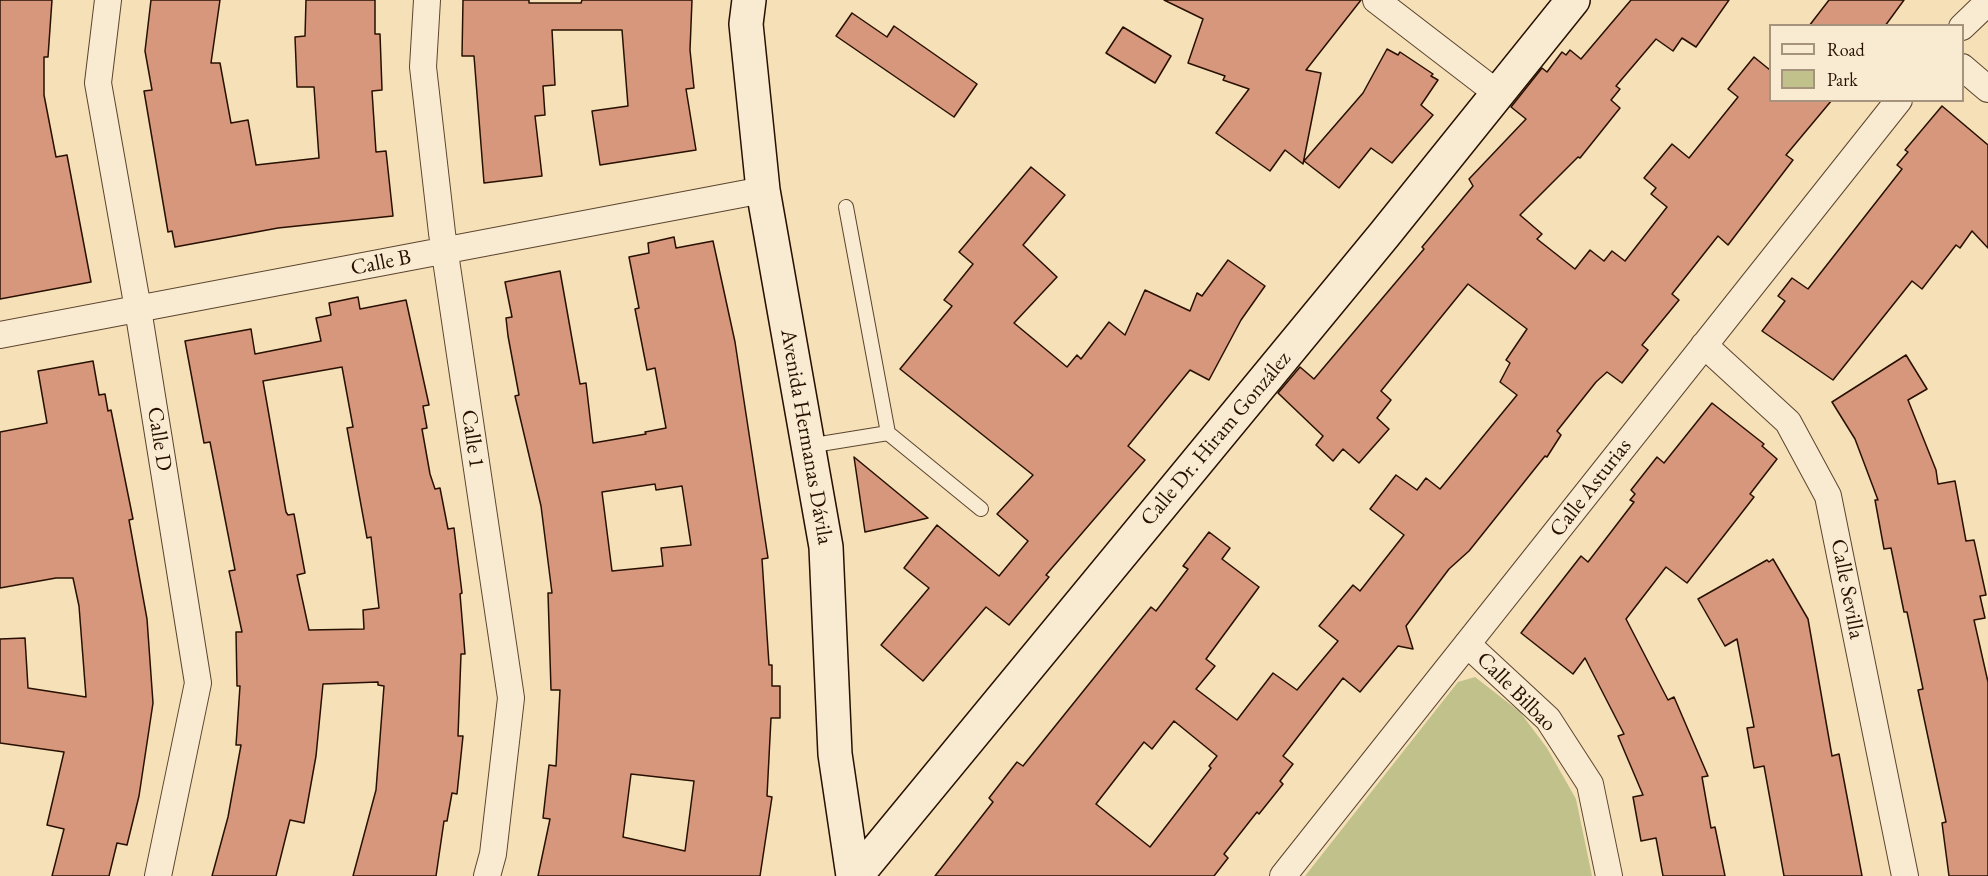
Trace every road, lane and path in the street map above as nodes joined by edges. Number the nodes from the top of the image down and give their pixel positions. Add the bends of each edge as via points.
1 (108, 0) edge
2 (428, 0) edge
3 (749, 0) edge
4 (1376, 0) edge
5 (1573, 0) edge
6 (1988, 2) edge
7 (1964, 25) edge
8 (1964, 69) edge
9 (1988, 89) edge
10 (1497, 93) junction
11 (1897, 102) edge
12 (763, 190) junction
13 (846, 207) dead end
14 (445, 251) junction
15 (138, 309) junction
16 (0, 335) edge
17 (1704, 345) junction
18 (888, 433) junction
19 (808, 446) junction
20 (981, 509) dead end
21 (1467, 644) junction
22 (159, 876) edge
23 (487, 876) edge
24 (855, 876) edge
25 (1283, 876) edge
26 (1608, 876) edge
27 (1905, 876) edge

1 - 15 street, Calle D via 98,83
2 - 14 street, Calle 1 via 423,67
3 - 12 street, Avenida Hermanas Dávila via 746,24
4 - 10 street
5 - 10 street, Calle Dr. Hiram González
6 - 7 street
8 - 9 street
10 - 24 street, Calle Dr. Hiram González
11 - 17 street, Calle Asturias
12 - 14 street, Calle B
12 - 19 street, Avenida Hermanas Dávila
13 - 18 lane
14 - 15 street, Calle B
14 - 23 street, Calle 1 via 511,698 493,854
15 - 16 street, Calle B
15 - 22 street, Calle D via 198,683
17 - 21 street, Calle Asturias
17 - 27 street, Calle Sevilla via 1788,422 1828,496
18 - 19 lane
18 - 20 lane
19 - 24 street, Avenida Hermanas Dávila via 826,547 835,754
21 - 25 street, Calle Asturias
21 - 26 street, Calle Bilbao via 1548,719 1590,784

